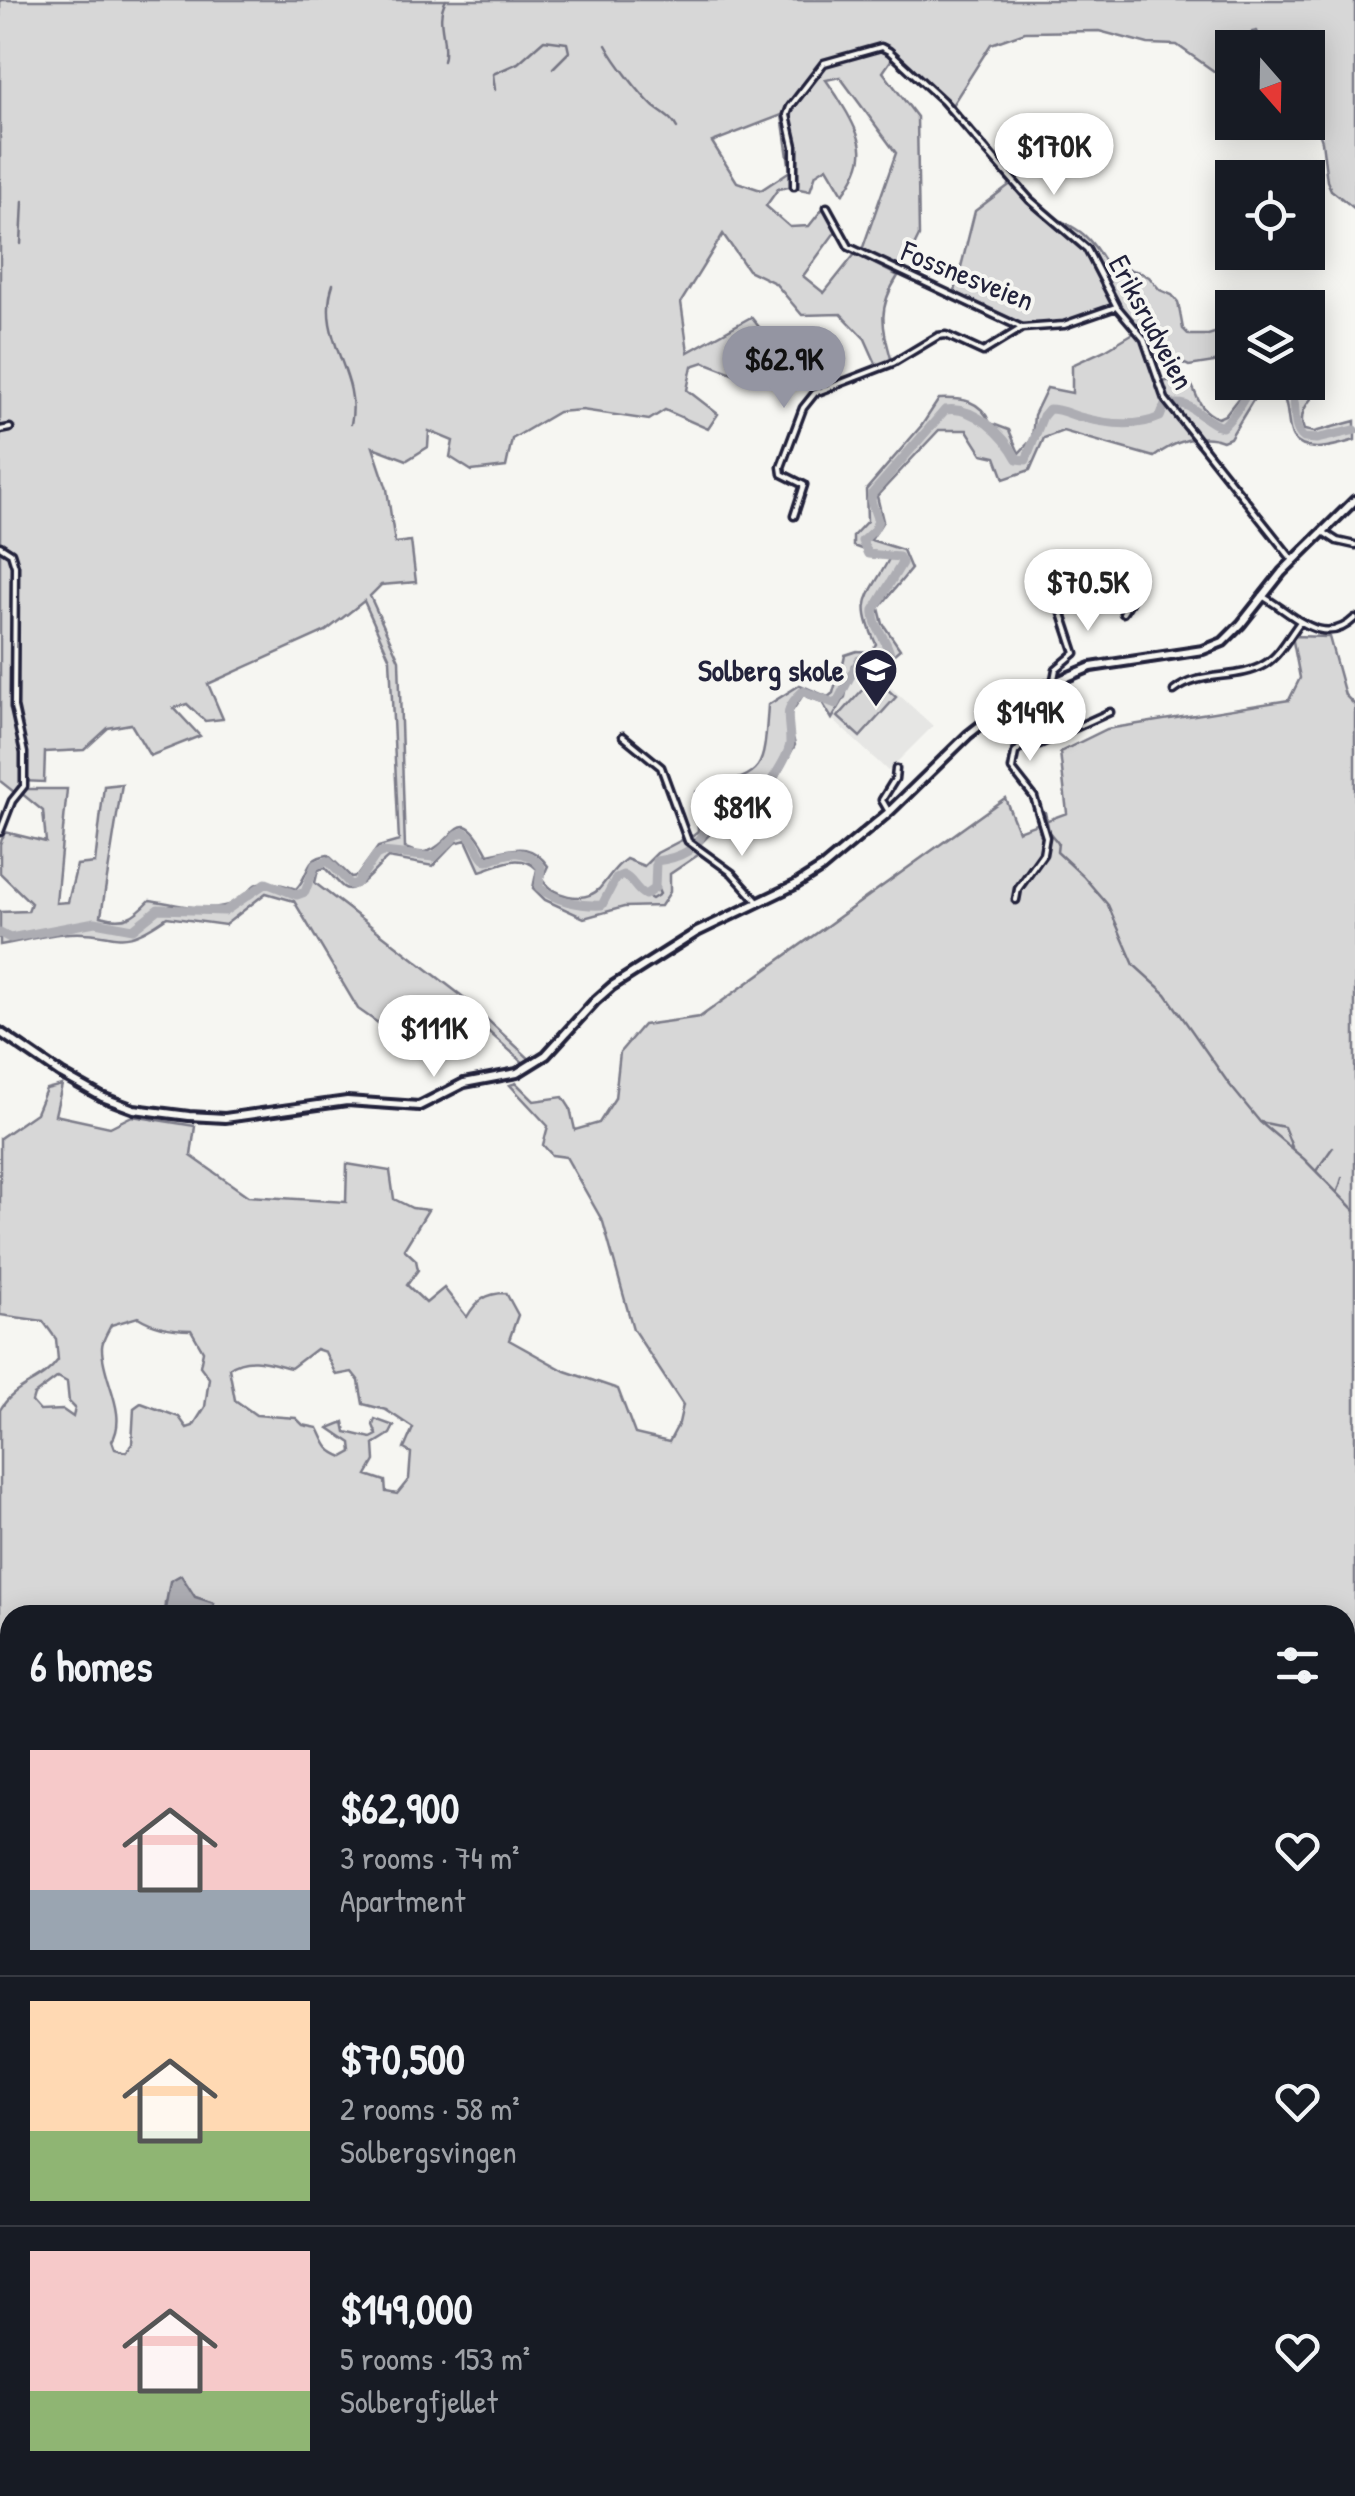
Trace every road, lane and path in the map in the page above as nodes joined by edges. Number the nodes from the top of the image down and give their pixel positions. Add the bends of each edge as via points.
1 (794, 186) dead end
2 (828, 207) dead end
3 (1117, 307) junction
4 (1022, 328) junction
5 (10, 428) dead end
6 (0, 430) edge
7 (1355, 500) edge
8 (794, 516) dead end
9 (1323, 532) junction
10 (1355, 545) edge
11 (0, 546) edge
12 (1293, 560) junction
13 (1262, 596) junction
14 (1122, 613) dead end
15 (1355, 618) edge
16 (1300, 622) junction
17 (1052, 680) junction
18 (1174, 691) dead end
19 (1110, 712) dead end
20 (623, 736) dead end
21 (1025, 742) junction
22 (896, 769) dead end
23 (889, 812) junction
24 (0, 832) edge
25 (1016, 900) dead end
26 (758, 902) junction
27 (0, 1032) edge

1 - 3 street, Eriksrudveien via 790,107 824,63 880,48 943,101 1030,200 1080,242
2 - 4 street, Fossnesveien via 849,247
3 - 4 street, Fossnesveien via 1064,325
3 - 12 street, Eriksrudveien via 1144,339 1170,405
4 - 8 street via 983,352 938,336 892,363 815,393 780,466 782,474 804,485
5 - 6 street
7 - 9 main road
9 - 10 street
9 - 12 main road
11 - 24 street via 15,566 14,707 25,768 24,786
12 - 13 main road
13 - 16 street
13 - 17 main road via 1233,634 1214,646 1101,664
14 - 17 street via 1128,591 1110,582 1052,583 1075,653
15 - 16 street via 1326,632
16 - 18 street via 1262,666 1190,681
17 - 21 street
17 - 23 main road via 968,735
19 - 21 street via 1036,746
20 - 26 street via 661,767 693,847 732,872
21 - 25 street via 1012,769 1034,797 1046,837
22 - 23 street via 882,800
23 - 26 main road via 813,874
26 - 27 main road via 696,932 603,993 532,1067 464,1084 419,1106 347,1102 213,1118 145,1111 92,1092

